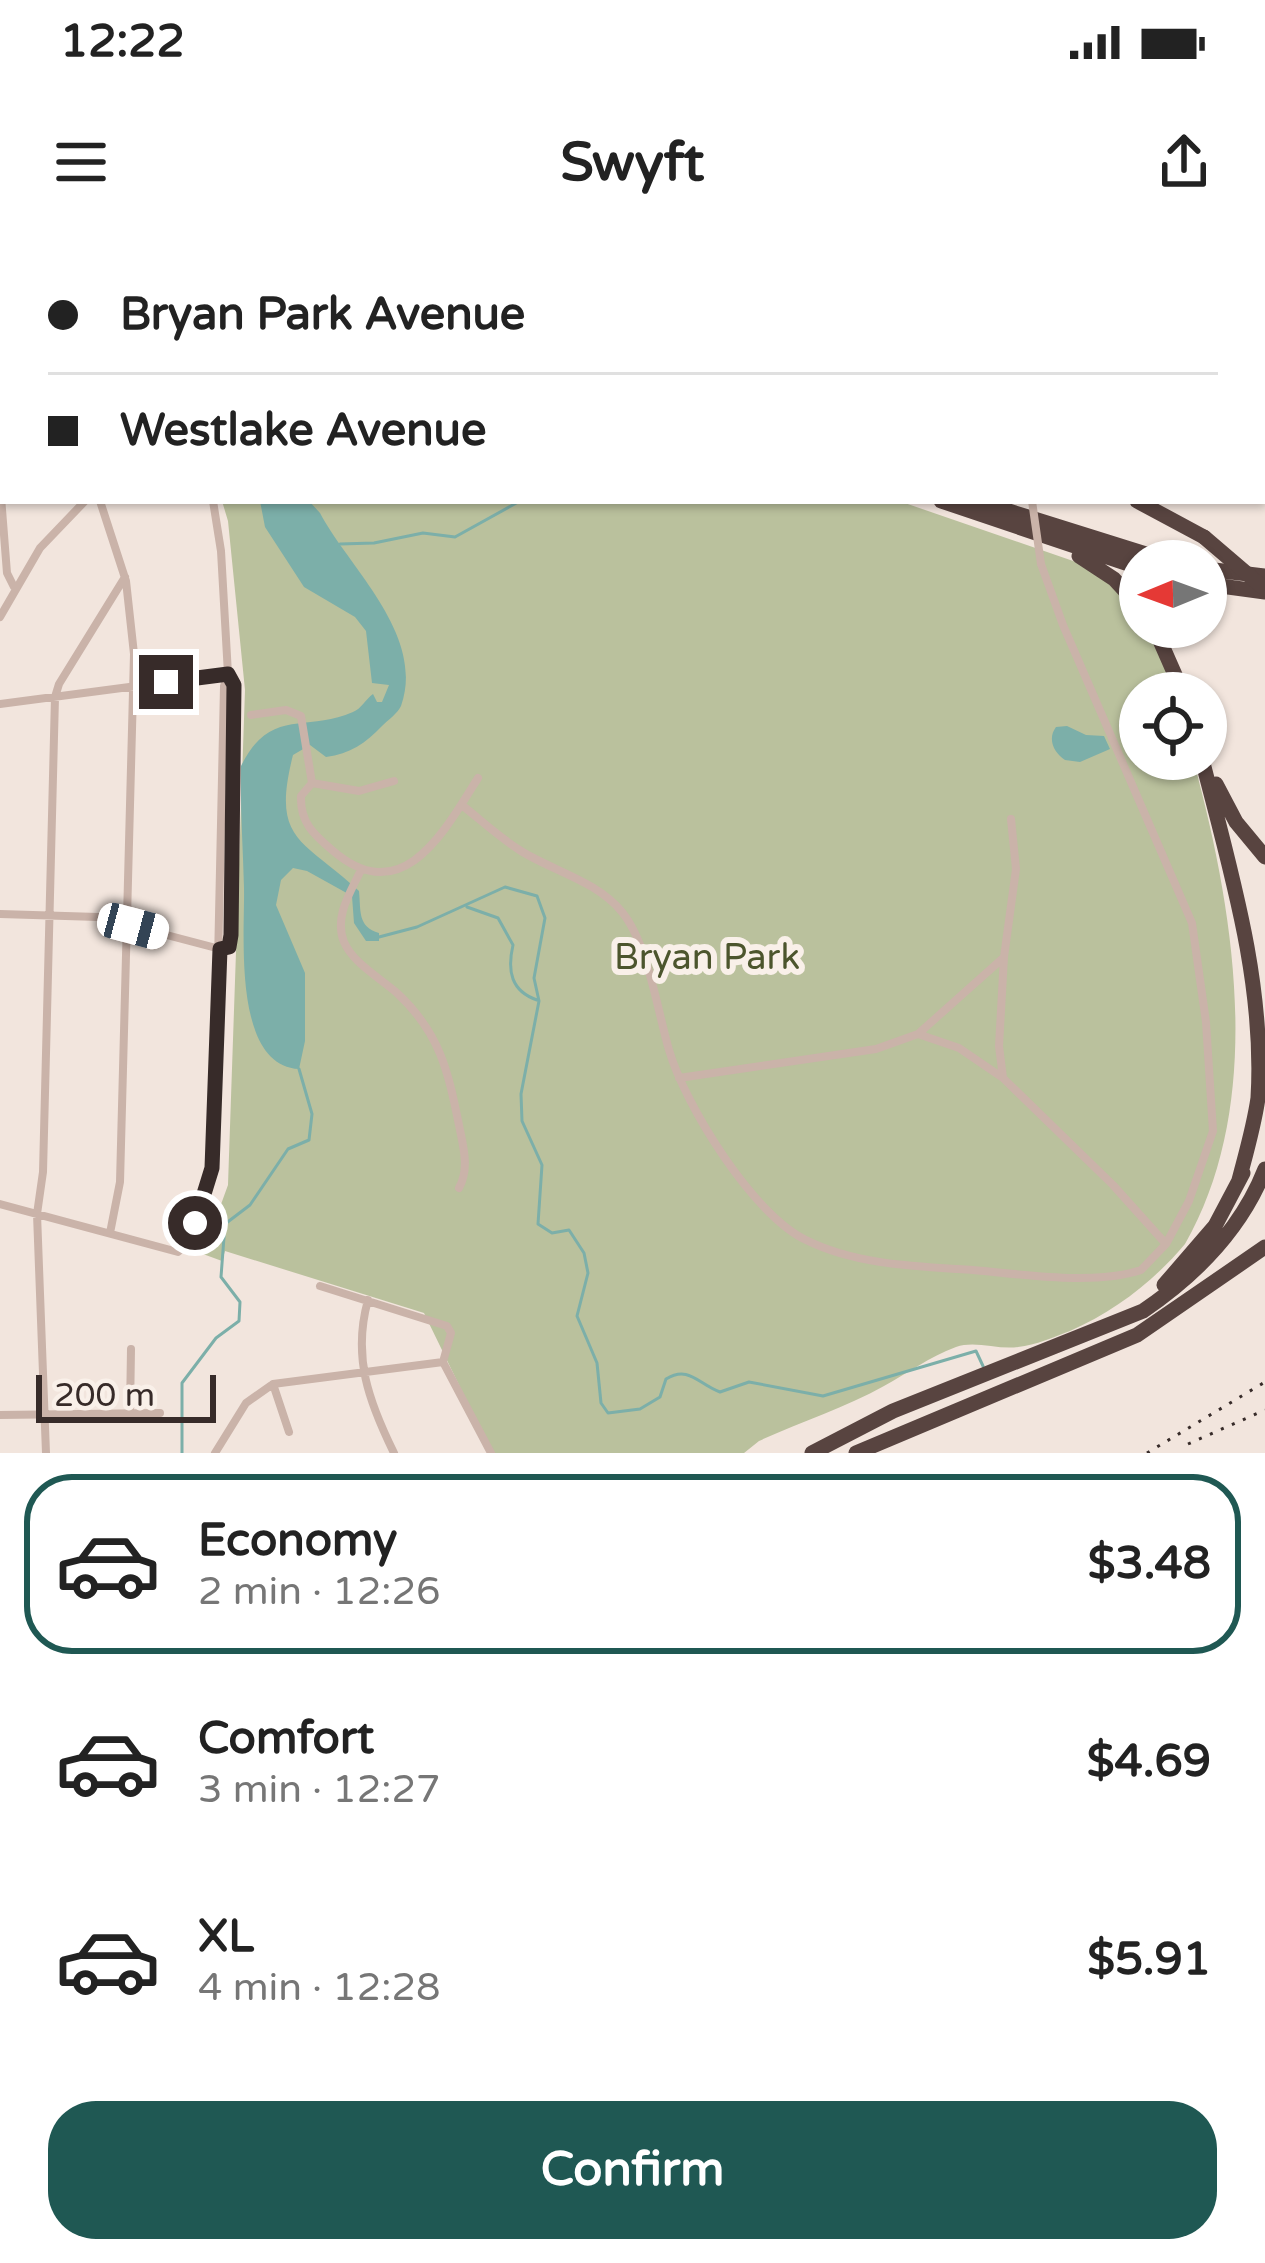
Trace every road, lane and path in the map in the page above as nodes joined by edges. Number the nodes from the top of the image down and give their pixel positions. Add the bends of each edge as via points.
1 (2, 504) edge
2 (82, 504) edge
3 (101, 504) edge
4 (213, 504) edge
5 (950, 504) edge
6 (987, 504) edge
7 (1032, 504) edge
8 (1143, 504) edge
9 (1050, 539) junction
10 (1119, 546) edge
11 (1119, 561) edge
12 (1227, 571) edge
13 (1265, 576) edge
14 (125, 577) junction
15 (1119, 584) edge
16 (1227, 586) edge
17 (14, 588) junction
18 (1265, 591) edge
19 (0, 617) edge
20 (228, 674) junction
21 (134, 687) junction
22 (55, 697) junction
23 (0, 704) edge
24 (250, 715) dead end
25 (478, 778) dead end
26 (1209, 780) edge
27 (1215, 780) edge
28 (394, 781) dead end
29 (311, 782) junction
30 (463, 806) junction
31 (1011, 819) dead end
32 (1265, 857) edge
33 (360, 872) junction
34 (0, 914) edge
35 (49, 916) junction
36 (126, 924) junction
37 (220, 949) junction
38 (1004, 958) junction
39 (918, 1034) junction
40 (679, 1078) junction
41 (1003, 1078) junction
42 (1265, 1098) edge
43 (1265, 1169) edge
44 (1239, 1180) junction
45 (459, 1188) dead end
46 (0, 1204) edge
47 (37, 1214) junction
48 (110, 1233) junction
49 (1265, 1233) edge
50 (1166, 1244) junction
51 (1265, 1247) edge
52 (1239, 1266) junction
53 (320, 1286) dead end
54 (368, 1300) junction
55 (1103, 1328) junction
56 (131, 1349) dead end
57 (443, 1362) junction
58 (362, 1372) junction
59 (273, 1384) junction
60 (130, 1412) junction
61 (160, 1413) dead end
62 (0, 1414) edge
63 (45, 1414) junction
64 (289, 1432) dead end
65 (46, 1453) edge
66 (215, 1453) edge
67 (394, 1453) edge
68 (491, 1453) edge
69 (812, 1453) edge
70 (856, 1453) edge

1 - 17 street
2 - 17 street
3 - 14 street
4 - 20 street
5 - 9 highway
6 - 10 highway
7 - 50 street, bridge via 1043,577 1192,923 1213,1131
8 - 18 highway, bridge via 1204,537
9 - 11 highway
9 - 15 highway
12 - 13 highway
14 - 21 street
14 - 22 street
16 - 18 highway
17 - 19 street
20 - 21 street
20 - 37 street via 235,717 231,935
21 - 22 street
21 - 36 street
22 - 23 street
22 - 35 street
24 - 29 street via 302,716
25 - 30 street
26 - 44 highway via 1257,1005 1258,1100
27 - 32 highway
28 - 29 street via 359,791
29 - 33 street via 301,796 305,823
30 - 33 street via 412,863
30 - 40 street via 517,849 621,910 636,934
31 - 38 street via 1016,869
33 - 45 street via 341,924 348,949 408,1005 449,1071 464,1150
34 - 35 street
35 - 36 street
35 - 47 street
36 - 37 street
36 - 48 street via 120,1182
37 - 48 street via 212,1168 186,1249
38 - 39 street
38 - 41 street
39 - 40 street via 876,1048
39 - 41 street via 959,1048
40 - 50 street via 722,1154 767,1210 801,1238 836,1252 919,1267 1076,1276 1141,1270
41 - 50 street
42 - 44 highway
43 - 55 highway via 1203,1263 1142,1312
44 - 55 highway via 1172,1278
46 - 47 street
47 - 48 street
47 - 63 street
49 - 52 highway
51 - 52 highway
52 - 70 highway via 1125,1341
53 - 54 street
54 - 57 street via 447,1325
54 - 58 street
55 - 69 highway via 893,1411
56 - 60 street
57 - 58 street
57 - 68 street
58 - 59 street
58 - 67 street
59 - 64 street
59 - 66 street via 246,1402
60 - 61 street
60 - 63 street
62 - 63 street
63 - 65 street

